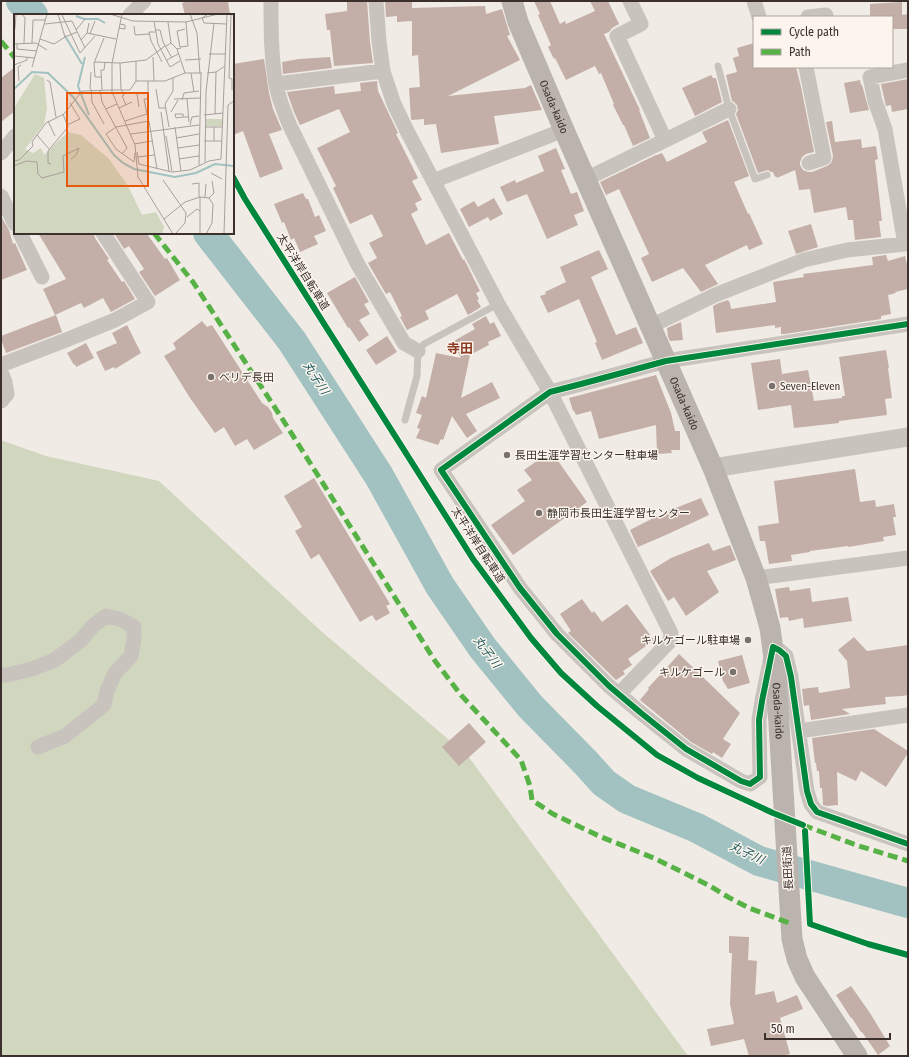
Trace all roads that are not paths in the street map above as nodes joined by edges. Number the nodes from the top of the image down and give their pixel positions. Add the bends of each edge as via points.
1 (144, 1) edge
2 (271, 1) edge
3 (376, 1) edge
4 (512, 1) edge
5 (630, 1) edge
6 (754, 1) edge
7 (131, 14) edge
8 (826, 15) dead end
9 (759, 16) edge
10 (817, 16) edge
11 (718, 66) dead end
12 (806, 68) edge
13 (908, 70) edge
14 (383, 71) junction
15 (276, 84) junction
16 (729, 109) junction
17 (564, 130) junction
18 (14, 137) edge
19 (665, 140) junction
20 (1, 153) edge
21 (809, 163) dead end
22 (768, 175) dead end
23 (586, 179) junction
24 (433, 181) junction
25 (1, 196) edge
26 (14, 222) edge
27 (20, 234) edge
28 (104, 234) edge
29 (906, 247) edge
30 (42, 277) dead end
31 (498, 304) junction
32 (908, 324) edge
33 (651, 326) junction
34 (418, 351) junction
35 (666, 362) junction
36 (1, 365) edge
37 (1, 372) edge
38 (550, 392) junction
39 (1, 401) edge
40 (405, 420) dead end
41 (908, 437) edge
42 (713, 468) junction
43 (908, 558) edge
44 (756, 578) junction
45 (773, 647) junction
46 (1, 676) edge
47 (618, 694) junction
48 (908, 716) edge
49 (799, 731) junction
50 (38, 747) dead end
51 (786, 825) joint
52 (908, 844) edge
53 (857, 1056) edge

1 - 7 street
2 - 15 street
3 - 14 street
4 - 17 main road, Osada-kaido via 518,22
5 - 19 street via 641,24 617,36
6 - 9 street
8 - 10 street
11 - 16 lane
12 - 21 street via 824,158
13 - 29 street via 870,78 885,129
14 - 15 street
14 - 24 street via 394,104
15 - 34 street via 290,126 357,263 404,343
16 - 19 street
16 - 22 lane via 755,179
17 - 23 main road, Osada-kaido
17 - 24 street
18 - 20 street
19 - 23 street
23 - 33 main road, Osada-kaido
24 - 31 street
25 - 26 street
27 - 30 street
28 - 36 street via 148,302 115,320
29 - 33 street via 847,250 804,260 715,294
31 - 34 lane via 424,344
31 - 38 street
32 - 35 street
33 - 35 main road, Osada-kaido
34 - 40 lane via 417,376
35 - 38 street
35 - 42 main road, Osada-kaido
37 - 39 street via 7,394
38 - 47 street via 671,633 670,641
38 - 47 street via 441,470 520,588 557,634
41 - 42 street
42 - 44 main road, Osada-kaido
43 - 44 street
44 - 45 main road, Osada-kaido
45 - 47 street via 760,720 760,777 750,784 686,749
45 - 49 street via 786,656
45 - 51 main road, Osada-kaido
46 - 50 street via 32,670 55,660 106,616 120,619 134,627 131,656 115,673 107,690 104,705 64,736
48 - 49 street
49 - 52 street via 807,791 817,812
51 - 53 main road, 長田街道 via 792,938 797,959 805,977

